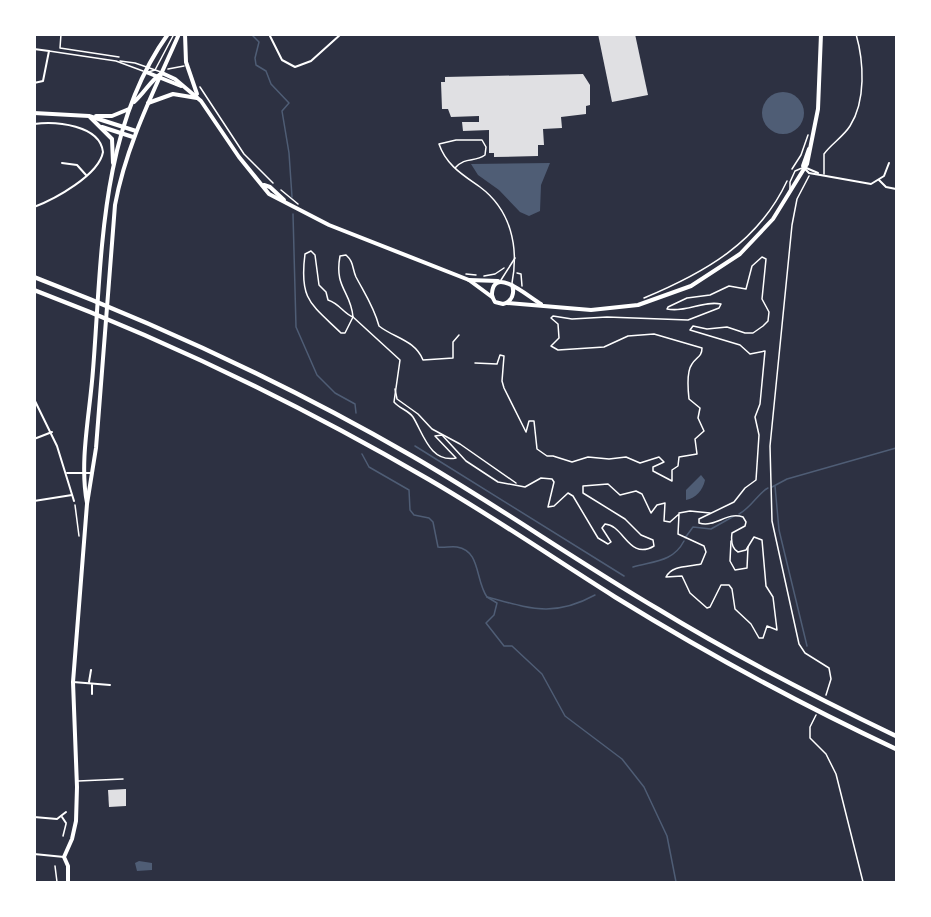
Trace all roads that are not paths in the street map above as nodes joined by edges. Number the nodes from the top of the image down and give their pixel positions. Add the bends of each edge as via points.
1 (168, 34) edge
2 (176, 34) edge
3 (185, 34) edge
4 (269, 34) edge
5 (341, 34) edge
6 (821, 34) edge
7 (856, 34) edge
8 (34, 49) edge
9 (49, 51) junction
10 (116, 61) junction
11 (148, 70) junction
12 (155, 70) junction
13 (162, 73) junction
14 (158, 78) junction
15 (34, 83) edge
16 (184, 87) junction
17 (198, 98) junction
18 (148, 103) junction
19 (133, 104) junction
20 (34, 112) edge
21 (89, 117) junction
22 (34, 124) edge
23 (98, 126) junction
24 (125, 127) junction
25 (136, 131) junction
26 (123, 134) junction
27 (133, 138) junction
28 (62, 163) dead end
29 (890, 163) dead end
30 (803, 167) junction
31 (455, 168) junction
32 (113, 170) junction
33 (86, 175) junction
34 (822, 176) junction
35 (879, 180) junction
36 (897, 189) edge
37 (34, 207) edge
38 (515, 257) junction
39 (34, 277) edge
40 (469, 280) junction
41 (500, 281) junction
42 (512, 285) junction
43 (34, 290) edge
44 (492, 297) junction
45 (507, 303) junction
46 (542, 305) junction
47 (34, 399) edge
48 (51, 432) junction
49 (34, 439) edge
50 (67, 473) junction
51 (85, 473) junction
52 (94, 473) junction
53 (72, 495) junction
54 (34, 501) edge
55 (74, 501) road end
56 (87, 504) junction
57 (91, 670) dead end
58 (73, 682) junction
59 (90, 684) junction
60 (110, 685) dead end
61 (92, 694) dead end
62 (897, 736) edge
63 (897, 749) edge
64 (123, 779) dead end
65 (77, 781) junction
66 (66, 812) dead end
67 (34, 817) edge
68 (62, 817) junction
69 (66, 823) joint
70 (63, 836) dead end
71 (34, 854) edge
72 (64, 857) junction
73 (55, 867) dead end
74 (57, 882) edge
75 (68, 882) edge

1 - 11 main road
2 - 12 lane
2 - 13 main road
3 - 17 main road via 186,62
4 - 5 street via 284,63 295,67 311,61
6 - 30 main road via 819,103 807,164
7 - 34 lane via 863,62 856,110 848,128 824,154
8 - 9 street
9 - 10 lane
9 - 15 street via 43,81
10 - 11 lane
10 - 11 lane
11 - 12 lane
11 - 12 lane
11 - 14 main road
11 - 19 main road
12 - 13 lane
13 - 14 main road
13 - 16 main road
14 - 16 main road
14 - 18 main road
14 - 19 main road
16 - 17 main road
17 - 18 main road via 173,94
17 - 40 main road via 269,194 330,225
18 - 25 main road
19 - 21 main road via 112,116
19 - 24 main road
20 - 21 main road
21 - 23 main road
21 - 24 main road
22 - 33 street via 64,124 99,140 102,157
23 - 26 main road
23 - 32 main road via 112,140
24 - 25 main road
24 - 26 main road
25 - 27 main road
26 - 27 main road
26 - 32 main road
27 - 52 main road via 115,205
28 - 33 street via 77,165
29 - 35 street
30 - 34 street
30 - 46 main road via 790,194 748,247 719,270 642,304 580,310
31 - 31 lane via 439,144 456,140 484,142 483,156 464,159
31 - 38 lane via 498,205 512,233
32 - 51 main road via 100,276
33 - 37 street
34 - 35 street via 869,184
35 - 36 street via 886,187
38 - 41 lane
38 - 42 lane
39 - 62 highway via 225,358 356,425 444,474 737,655
40 - 41 main road
40 - 44 main road
41 - 42 main road
41 - 44 main road via 493,288
42 - 45 main road via 513,294
42 - 46 main road
43 - 63 highway via 174,347 319,418 458,497 682,637
44 - 45 main road via 499,304
45 - 46 main road
47 - 48 street
48 - 49 street
48 - 50 street
50 - 51 street
50 - 53 street
51 - 52 street
51 - 56 main road
52 - 56 main road
53 - 54 street
53 - 55 street
56 - 58 main road
57 - 59 street
58 - 59 street
58 - 65 main road
59 - 60 street
59 - 61 street
64 - 65 lane
65 - 72 main road via 74,832
66 - 68 street
67 - 68 street
68 - 69 street
69 - 70 lane
71 - 72 street
72 - 75 main road
73 - 74 lane

